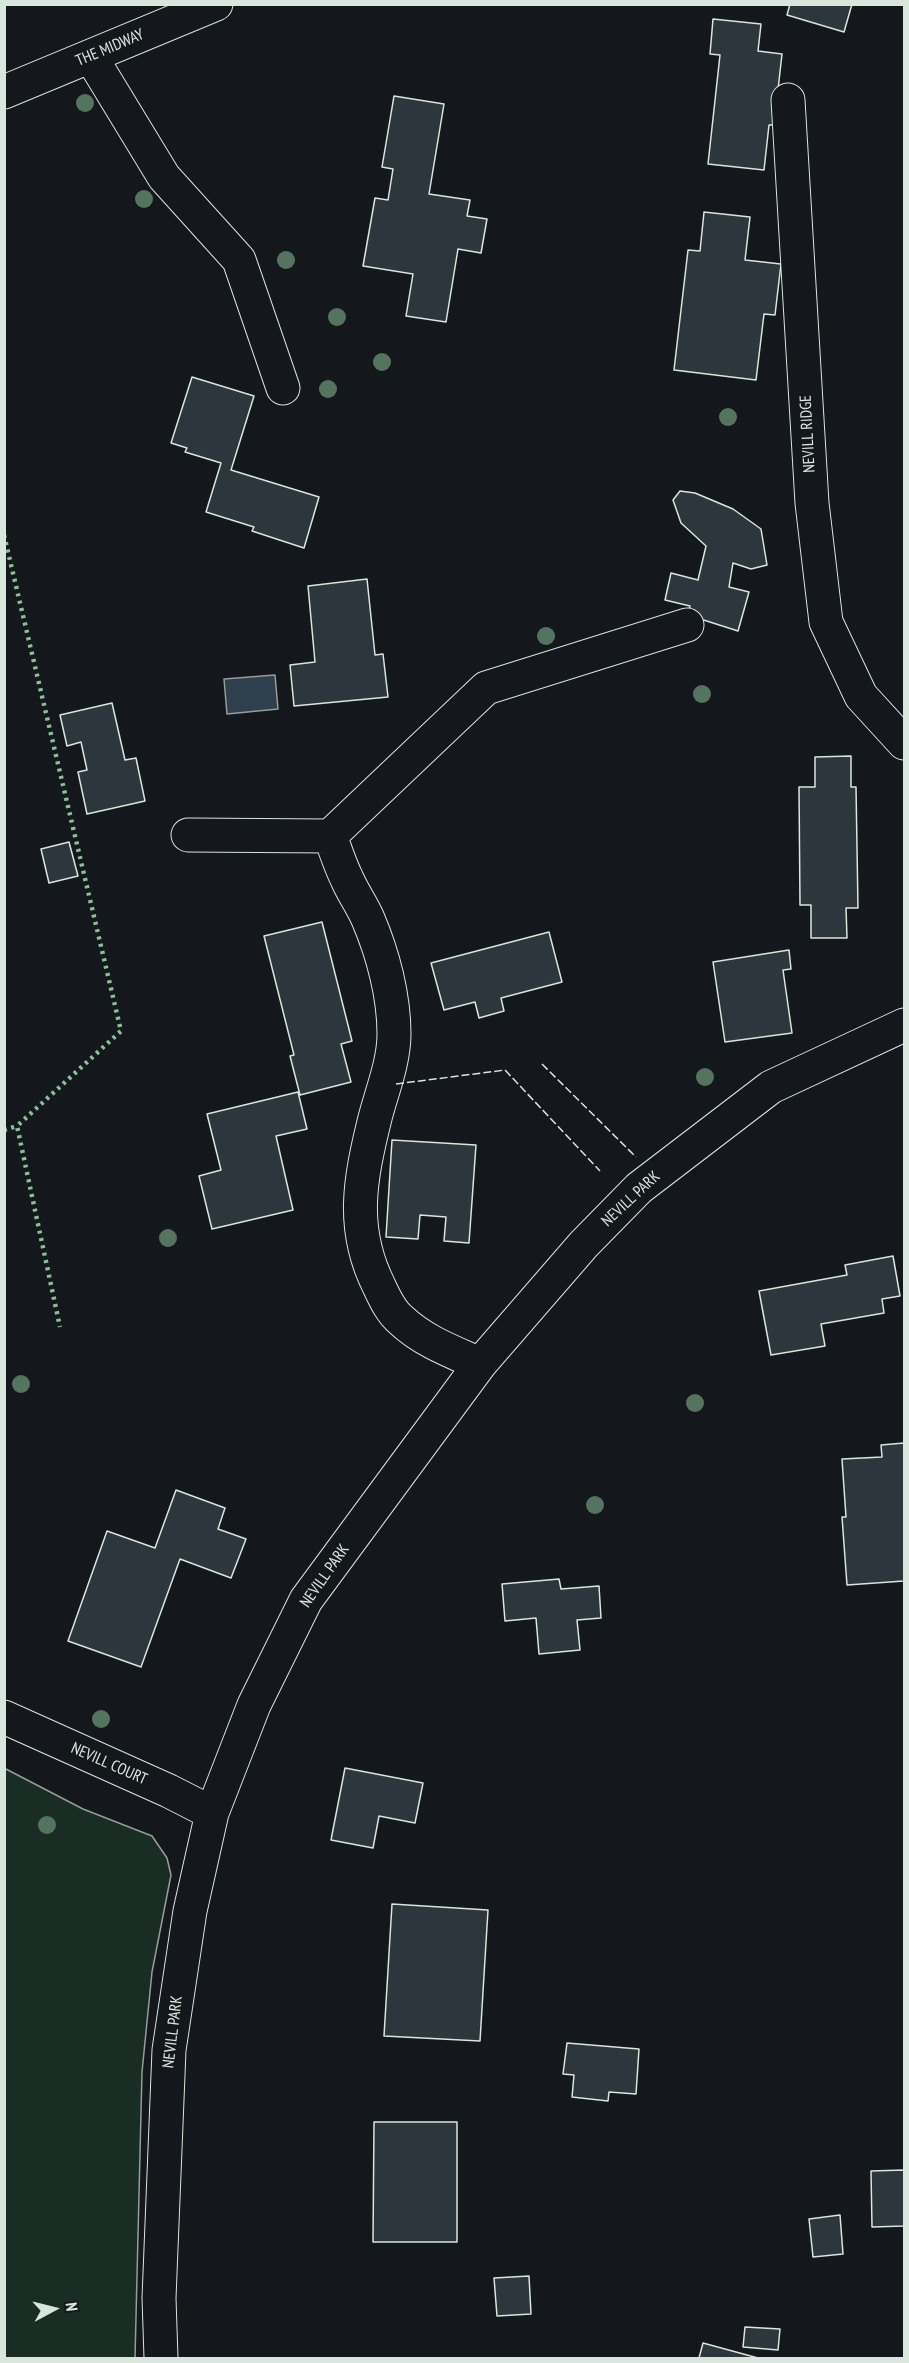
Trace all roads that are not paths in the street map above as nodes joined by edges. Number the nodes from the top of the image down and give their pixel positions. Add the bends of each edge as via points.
1 (216, 4) edge
2 (90, 57) junction
3 (4, 92) edge
4 (788, 100) dead end
5 (283, 388) dead end
6 (687, 625) dead end
7 (904, 743) edge
8 (188, 835) dead end
9 (330, 836) junction
10 (904, 1025) edge
11 (480, 1364) junction
12 (4, 1717) edge
13 (212, 1813) junction
14 (161, 2358) edge

1 - 2 street, THE MIDWAY
2 - 3 street, THE MIDWAY
2 - 5 street via 164,177 239,260
4 - 7 street, NEVILL RIDGE via 812,503 826,622 861,696
6 - 9 street via 486,688
8 - 9 street
9 - 11 street via 378,947 394,1032 359,1200 361,1238 383,1296 400,1320 430,1341
10 - 11 street, NEVILL PARK via 771,1086 639,1188 584,1244
11 - 13 street, NEVILL PARK via 306,1600 254,1706
12 - 13 street, NEVILL COURT
13 - 14 street, NEVILL PARK via 190,1911 169,2050 159,2298

